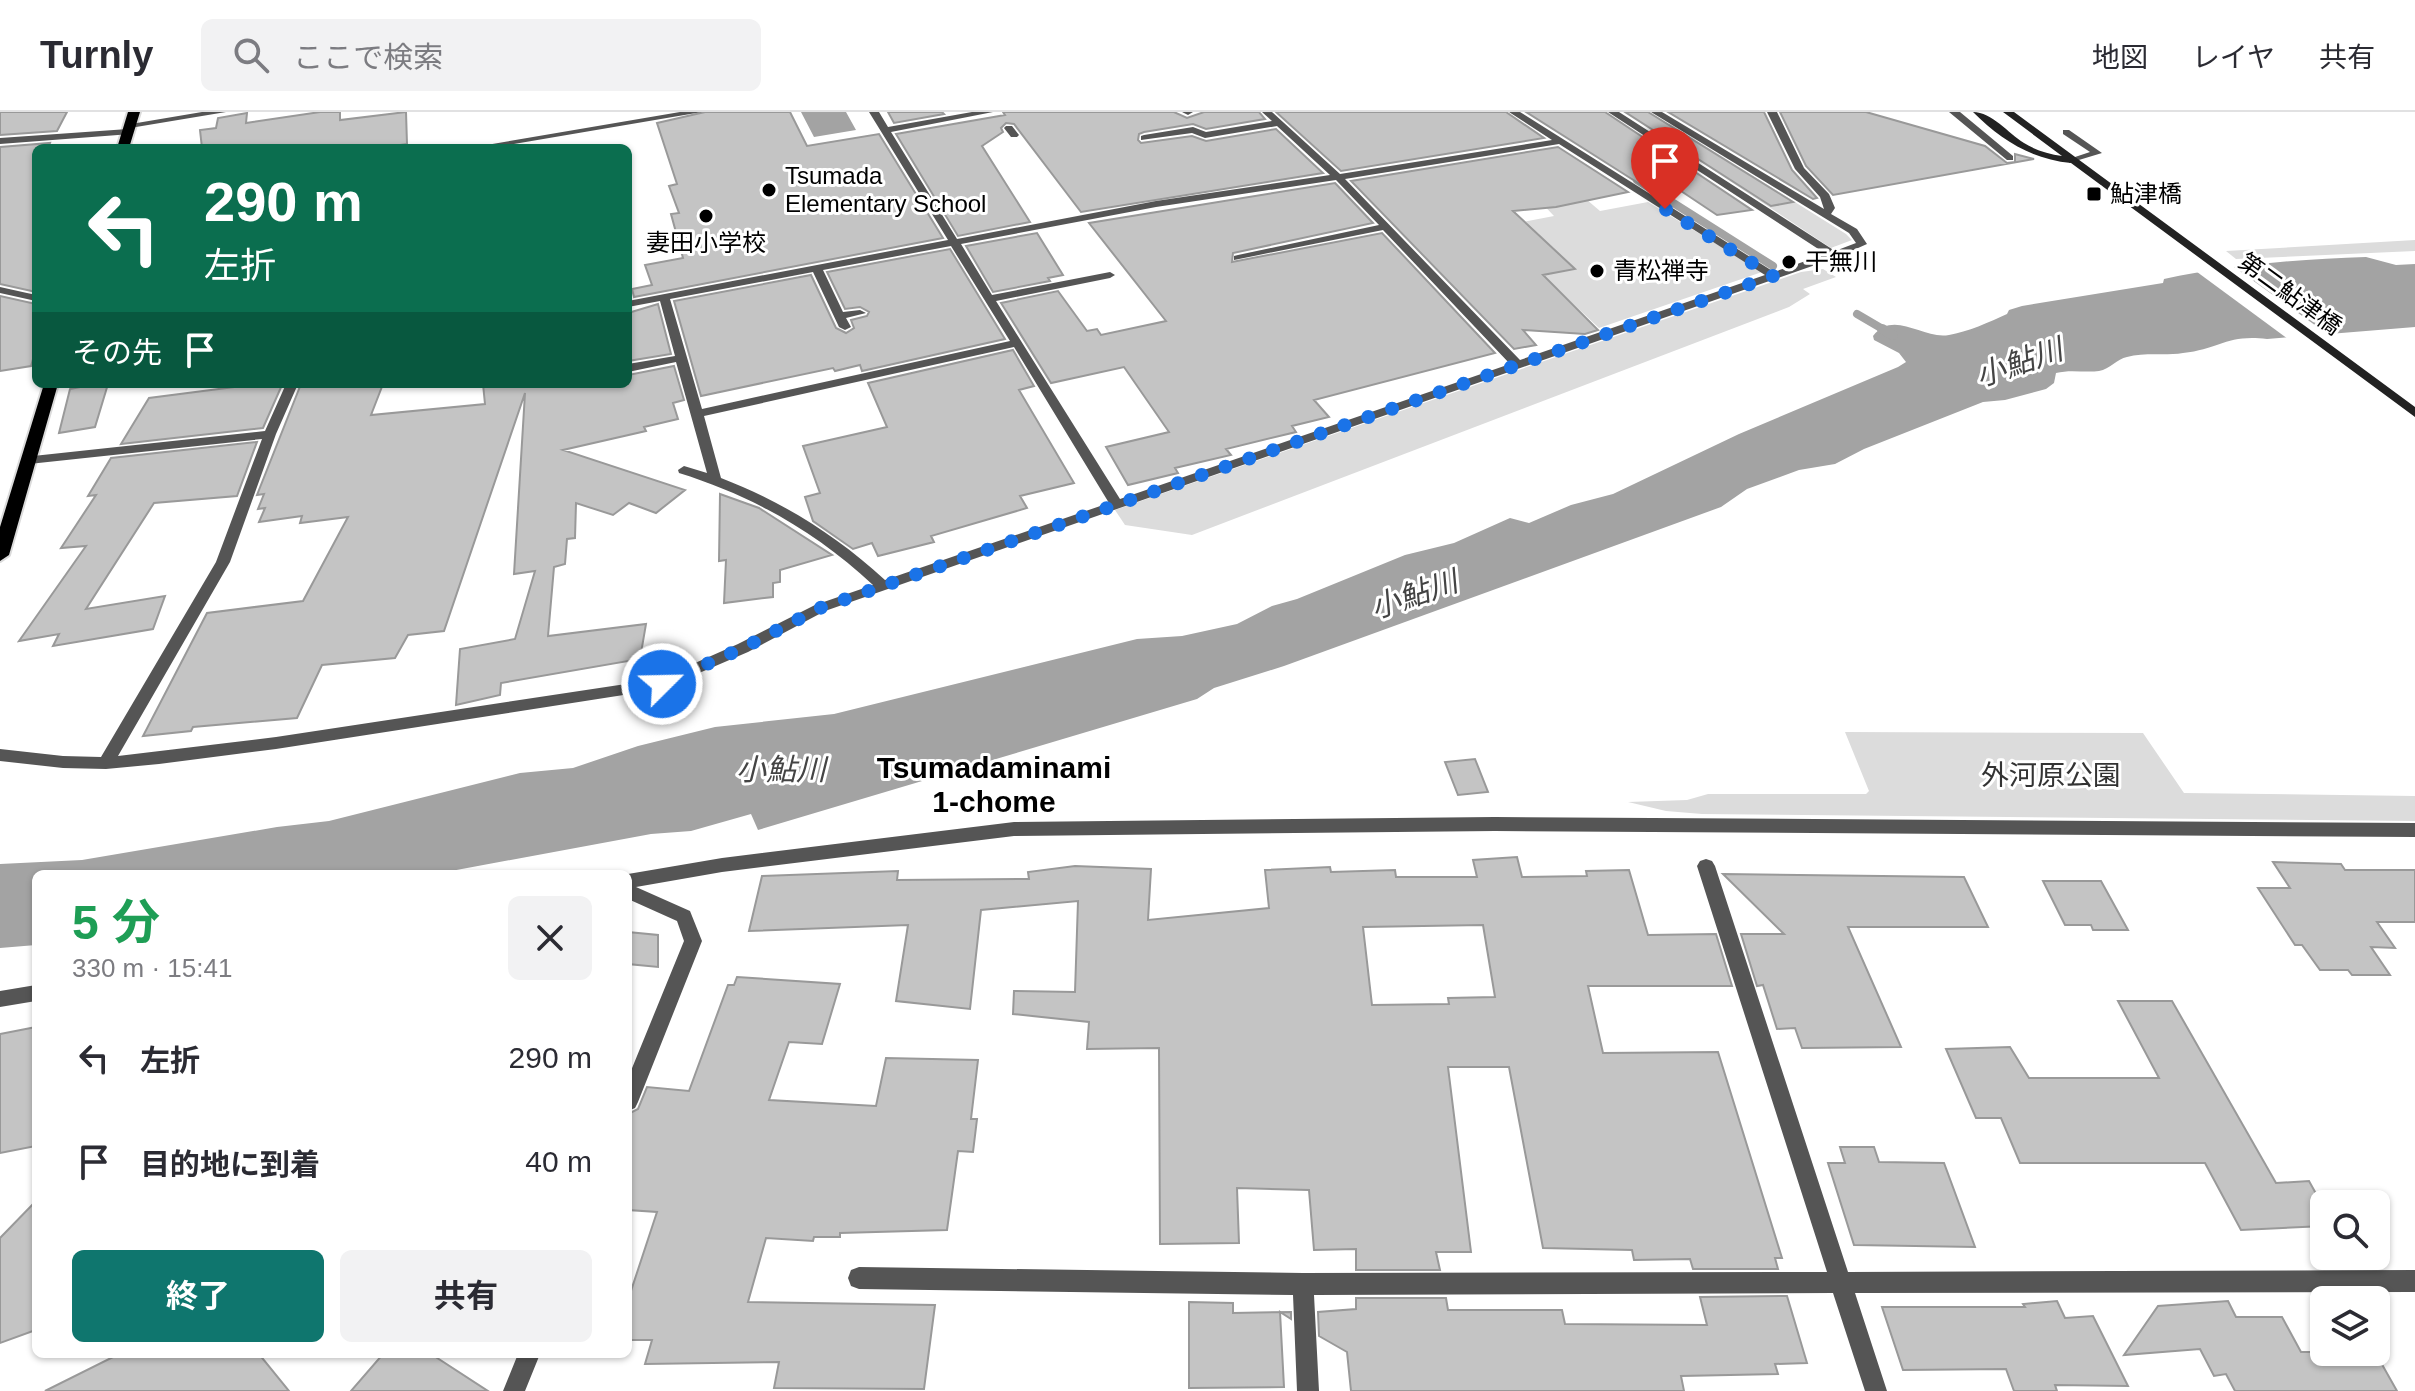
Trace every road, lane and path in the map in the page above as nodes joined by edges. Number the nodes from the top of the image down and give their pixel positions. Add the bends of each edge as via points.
1 (221, 112) edge
2 (612, 112) edge
3 (697, 112) edge
4 (874, 112) edge
5 (988, 112) edge
6 (1267, 112) edge
7 (1514, 112) edge
8 (1613, 112) edge
9 (1656, 112) edge
10 (1772, 112) edge
11 (1954, 112) edge
12 (1978, 112) edge
13 (2008, 112) edge
14 (1672, 122) junction
15 (131, 123) edge
16 (1278, 123) junction
17 (616, 125) junction
18 (1639, 129) junction
19 (884, 130) junction
20 (2066, 132) dead end
21 (1217, 133) junction
22 (1144, 138) dead end
23 (0, 141) edge
24 (1225, 142) dead end
25 (1557, 142) junction
26 (124, 144) edge
27 (499, 144) edge
28 (2010, 158) dead end
29 (2072, 161) junction
30 (1338, 177) junction
31 (1826, 214) junction
32 (1385, 227) junction
33 (954, 244) junction
34 (1834, 255) junction
35 (1238, 258) dead end
36 (816, 268) junction
37 (1110, 275) dead end
38 (1773, 276) junction
39 (0, 290) edge
40 (32, 297) edge
41 (664, 297) junction
42 (989, 299) junction
43 (632, 303) edge
44 (860, 313) dead end
45 (1018, 343) junction
46 (680, 358) junction
47 (1518, 365) junction
48 (632, 367) edge
49 (50, 388) edge
50 (290, 388) edge
51 (2415, 413) edge
52 (698, 414) junction
53 (270, 434) junction
54 (29, 460) junction
55 (684, 470) dead end
56 (715, 479) junction
57 (1116, 504) junction
58 (0, 555) edge
59 (883, 586) junction
60 (0, 755) edge
61 (106, 763) junction
62 (2415, 830) edge
63 (1706, 866) dead end
64 (632, 880) edge
65 (632, 893) edge
66 (32, 994) edge
67 (0, 999) edge
68 (632, 1092) edge
69 (859, 1278) dead end
70 (2415, 1281) edge
71 (1303, 1284) junction
72 (1840, 1285) junction
73 (527, 1358) edge
74 (514, 1391) edge
75 (1308, 1391) edge
76 (1876, 1391) edge

1 - 15 street
2 - 17 street
3 - 17 street
4 - 19 street
5 - 19 street
6 - 16 street
7 - 25 street
8 - 18 street
9 - 14 street
10 - 31 street via 1800,169 1825,196 1830,208
11 - 28 street
12 - 29 main road via 2026,151
13 - 29 main road, 第二鮎津橋
14 - 18 street
14 - 31 street
15 - 23 street
15 - 26 main road
16 - 21 street
16 - 30 street
17 - 27 street
18 - 34 street
19 - 33 street
20 - 29 street via 2097,153
21 - 22 street via 1193,130
21 - 24 street
25 - 30 street
25 - 38 street
29 - 51 main road, 第二鮎津橋
30 - 32 street
30 - 33 street via 1156,204
31 - 34 street via 1853,231 1862,244
32 - 35 street via 1262,258
32 - 47 street
33 - 36 street
33 - 42 street
34 - 38 street
36 - 41 street
36 - 44 street via 842,322
37 - 42 street
38 - 47 street
39 - 40 street
41 - 43 street
41 - 46 street
42 - 45 street
45 - 52 street
45 - 57 street
46 - 48 street
46 - 52 street
47 - 57 street
49 - 54 main road
50 - 53 street
52 - 56 street
53 - 54 street
53 - 61 street via 223,562
54 - 58 main road
55 - 56 street
56 - 59 street via 806,522
57 - 59 street
59 - 61 street via 820,608 662,684
60 - 61 street
62 - 64 street via 1527,824 1014,829
63 - 72 street
65 - 68 street via 684,916 693,941
66 - 67 street
69 - 71 street
70 - 72 street
71 - 72 street
71 - 75 street
72 - 76 street
73 - 74 street

